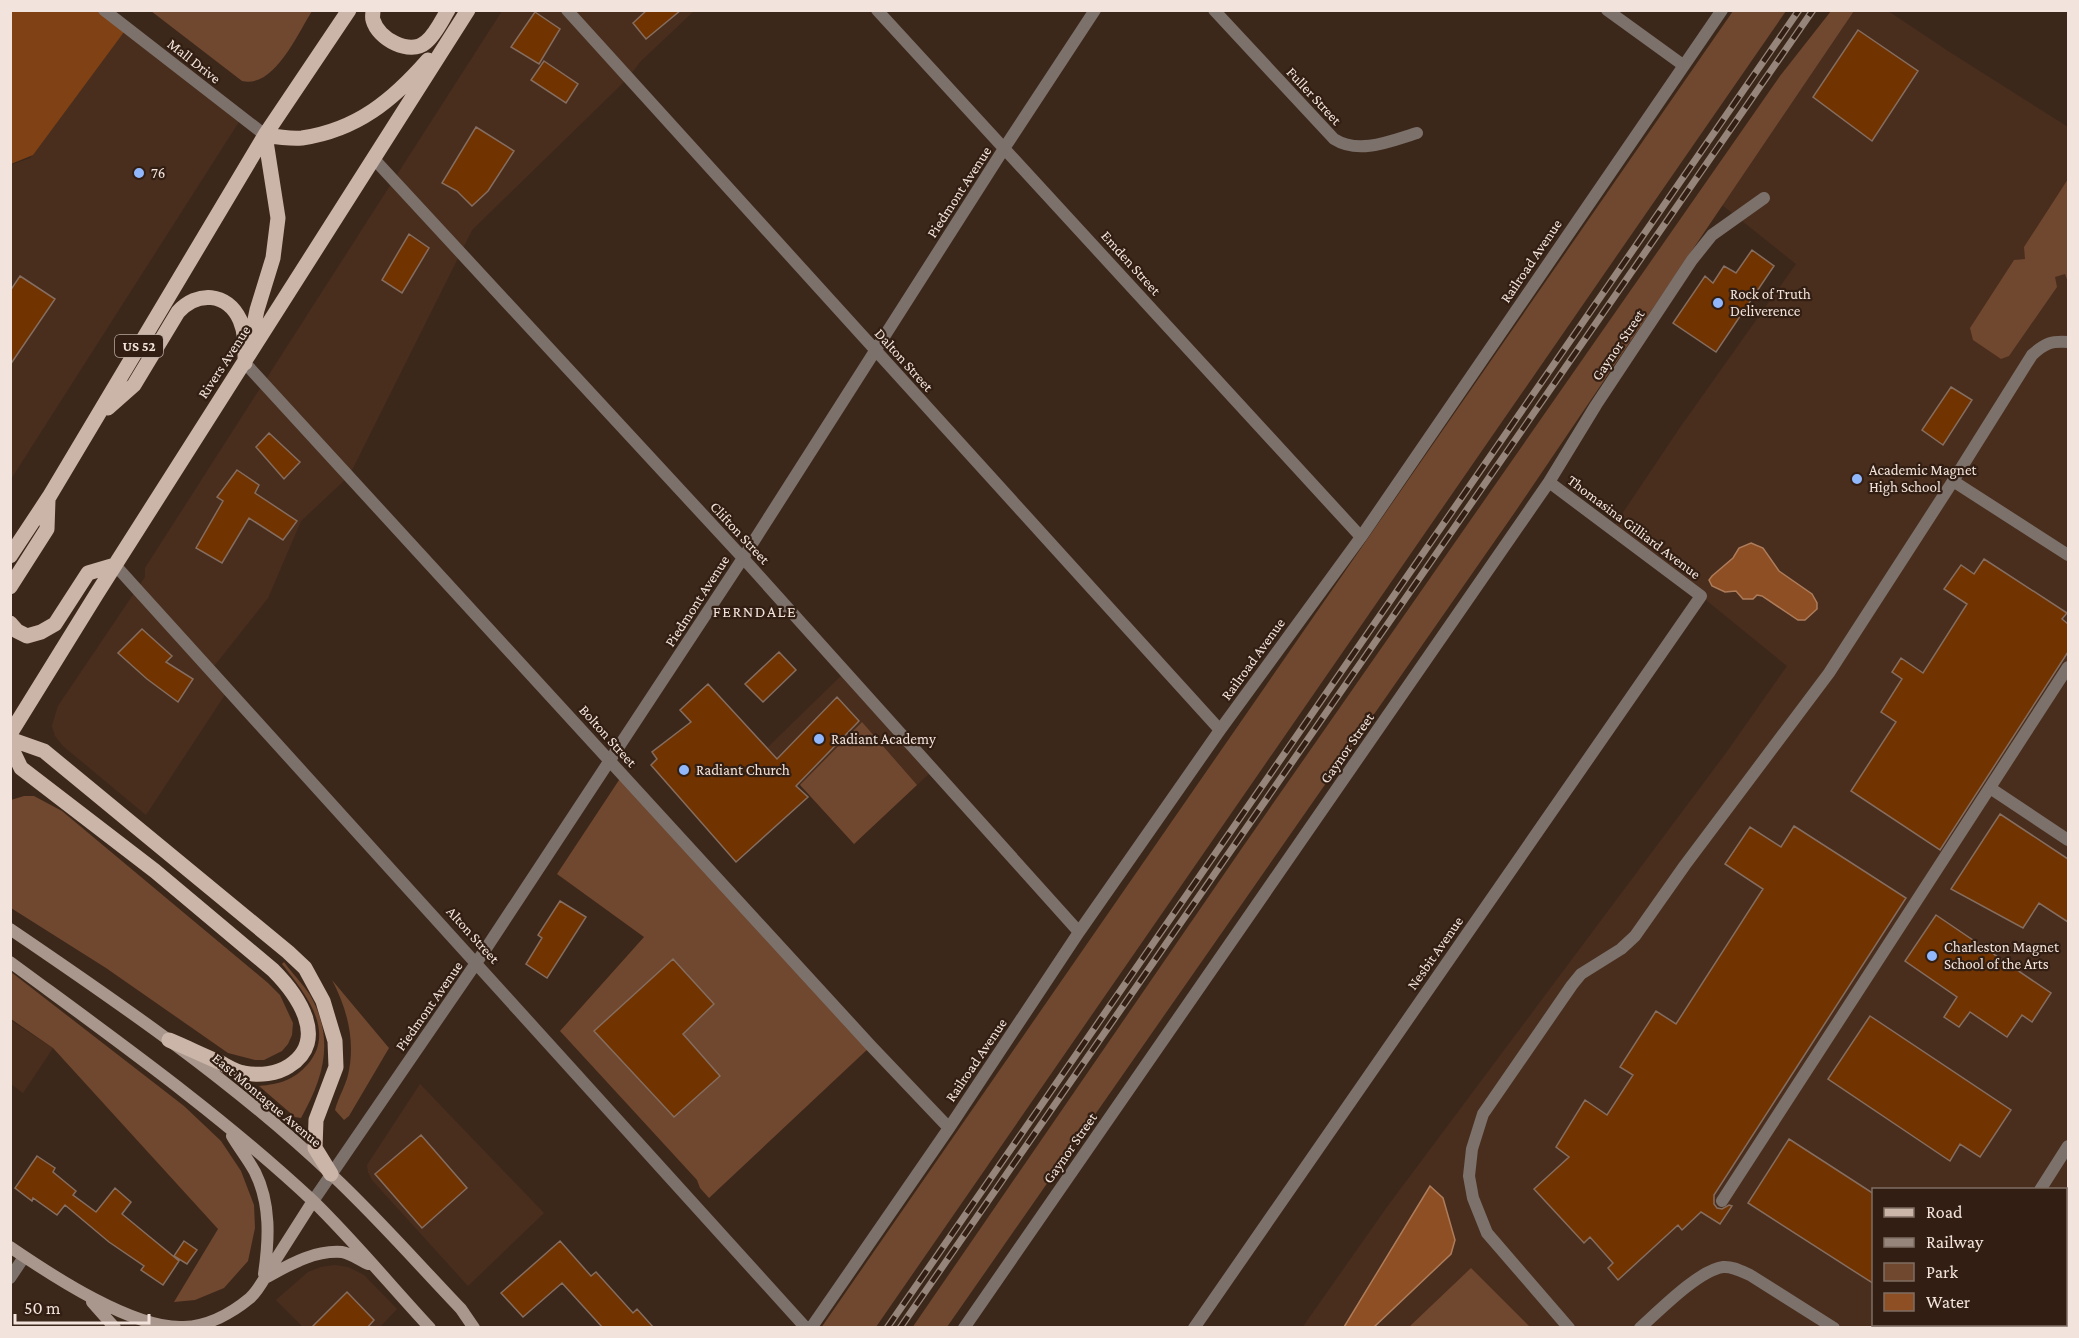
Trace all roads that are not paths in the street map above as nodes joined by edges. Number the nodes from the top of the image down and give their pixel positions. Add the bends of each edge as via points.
1 (104, 10) edge
2 (349, 10) edge
3 (373, 10) edge
4 (448, 10) edge
5 (567, 10) edge
6 (878, 10) edge
7 (1095, 10) edge
8 (1214, 10) edge
9 (1607, 10) edge
10 (1722, 10) edge
11 (464, 17) edge
12 (1683, 65) junction
13 (1417, 133) dead end
14 (265, 135) junction
15 (1005, 147) junction
16 (374, 159) junction
17 (1764, 198) dead end
18 (2068, 342) edge
19 (875, 351) junction
20 (246, 363) junction
21 (97, 417) junction
22 (1953, 481) junction
23 (1549, 482) junction
24 (49, 497) junction
25 (1361, 537) junction
26 (2068, 555) edge
27 (10, 556) edge
28 (743, 558) junction
29 (115, 565) junction
30 (10, 586) edge
31 (1701, 596) joint
32 (10, 622) edge
33 (2068, 668) edge
34 (1220, 730) junction
35 (10, 734) edge
36 (10, 740) edge
37 (10, 745) edge
38 (610, 760) junction
39 (1990, 788) junction
40 (2068, 840) edge
41 (10, 929) edge
42 (1079, 932) junction
43 (10, 962) edge
44 (477, 963) junction
45 (169, 1040) junction
46 (224, 1123) junction
47 (949, 1128) junction
48 (2068, 1146) edge
49 (331, 1174) junction
50 (2041, 1188) edge
51 (313, 1201) junction
52 (1722, 1201) dead end
53 (10, 1247) edge
54 (24, 1257) junction
55 (372, 1265) junction
56 (10, 1278) edge
57 (264, 1278) junction
58 (83, 1292) junction
59 (181, 1327) edge
60 (116, 1328) edge
61 (430, 1328) edge
62 (474, 1328) edge
63 (806, 1328) edge
64 (811, 1328) edge
65 (964, 1328) edge
66 (1194, 1328) edge
67 (1569, 1328) edge
68 (1640, 1328) edge
69 (1834, 1328) edge

1 - 14 street, Mall Drive
2 - 14 main road, US 52
3 - 4 main road via 373,21 383,35 414,48 427,41
5 - 19 street, Dalton Street
6 - 15 street, Emden Street
7 - 15 street, Piedmont Avenue
8 - 13 street, Fuller Street via 1334,139 1344,145 1378,146
9 - 12 street
10 - 12 street, Railroad Avenue
11 - 14 main road via 398,93 366,115 300,138
11 - 16 main road, Rivers Avenue
12 - 25 street, Railroad Avenue
14 - 20 main road via 278,218 273,258
14 - 21 main road, US 52
15 - 19 street, Piedmont Avenue
15 - 25 street, Emden Street
16 - 20 main road, Rivers Avenue
16 - 28 street, Clifton Street
17 - 23 street, Gaynor Street via 1712,235 1692,260
18 - 22 street via 2055,341 2032,355
19 - 28 street, Piedmont Avenue
19 - 34 street, Dalton Street
20 - 21 main road via 245,338 232,308 222,300 200,298 178,312 134,385
20 - 29 main road, Rivers Avenue
20 - 38 street, Bolton Street
21 - 24 main road, US 52
22 - 26 street
22 - 67 street via 1828,673 1635,936 1581,974 1483,1114 1472,1149 1469,1176 1480,1220
23 - 31 street, Thomasina Gilliard Avenue
23 - 65 street, Gaynor Street
24 - 27 main road, US 52
24 - 30 main road via 46,529
25 - 34 street, Railroad Avenue
28 - 38 street, Piedmont Avenue
28 - 42 street, Clifton Street
29 - 32 main road via 88,573 55,624 41,632 27,636
29 - 35 main road, Rivers Avenue
29 - 44 street, Alton Street
31 - 66 street, Nesbit Avenue
33 - 39 street
34 - 42 street, Railroad Avenue
36 - 49 main road via 44,751 305,968 323,1001 335,1041 336,1067 319,1109 315,1139 315,1148
37 - 45 main road via 21,768 155,871 273,970 299,1000 309,1032 308,1043 291,1065 257,1075 243,1073
38 - 44 street, Piedmont Avenue
38 - 47 street, Bolton Street
39 - 40 street
39 - 52 street
41 - 45 main road, East Montague Avenue
42 - 47 street, Railroad Avenue
43 - 46 main road
44 - 49 street, Piedmont Avenue
44 - 63 street, Alton Street
45 - 49 main road, East Montague Avenue
46 - 51 main road
46 - 57 main road via 256,1173 267,1209 269,1239
47 - 64 street, Railroad Avenue
48 - 50 street
49 - 51 street, Piedmont Avenue
49 - 62 main road, East Montague Avenue via 461,1309
51 - 55 main road
51 - 57 main road
53 - 54 main road
54 - 56 street
54 - 58 main road
55 - 57 main road via 344,1252 324,1253 298,1259
55 - 61 main road
57 - 59 main road via 252,1296 233,1310 198,1326
58 - 59 main road via 130,1315
58 - 60 main road
68 - 69 street via 1700,1277 1724,1267 1750,1275

